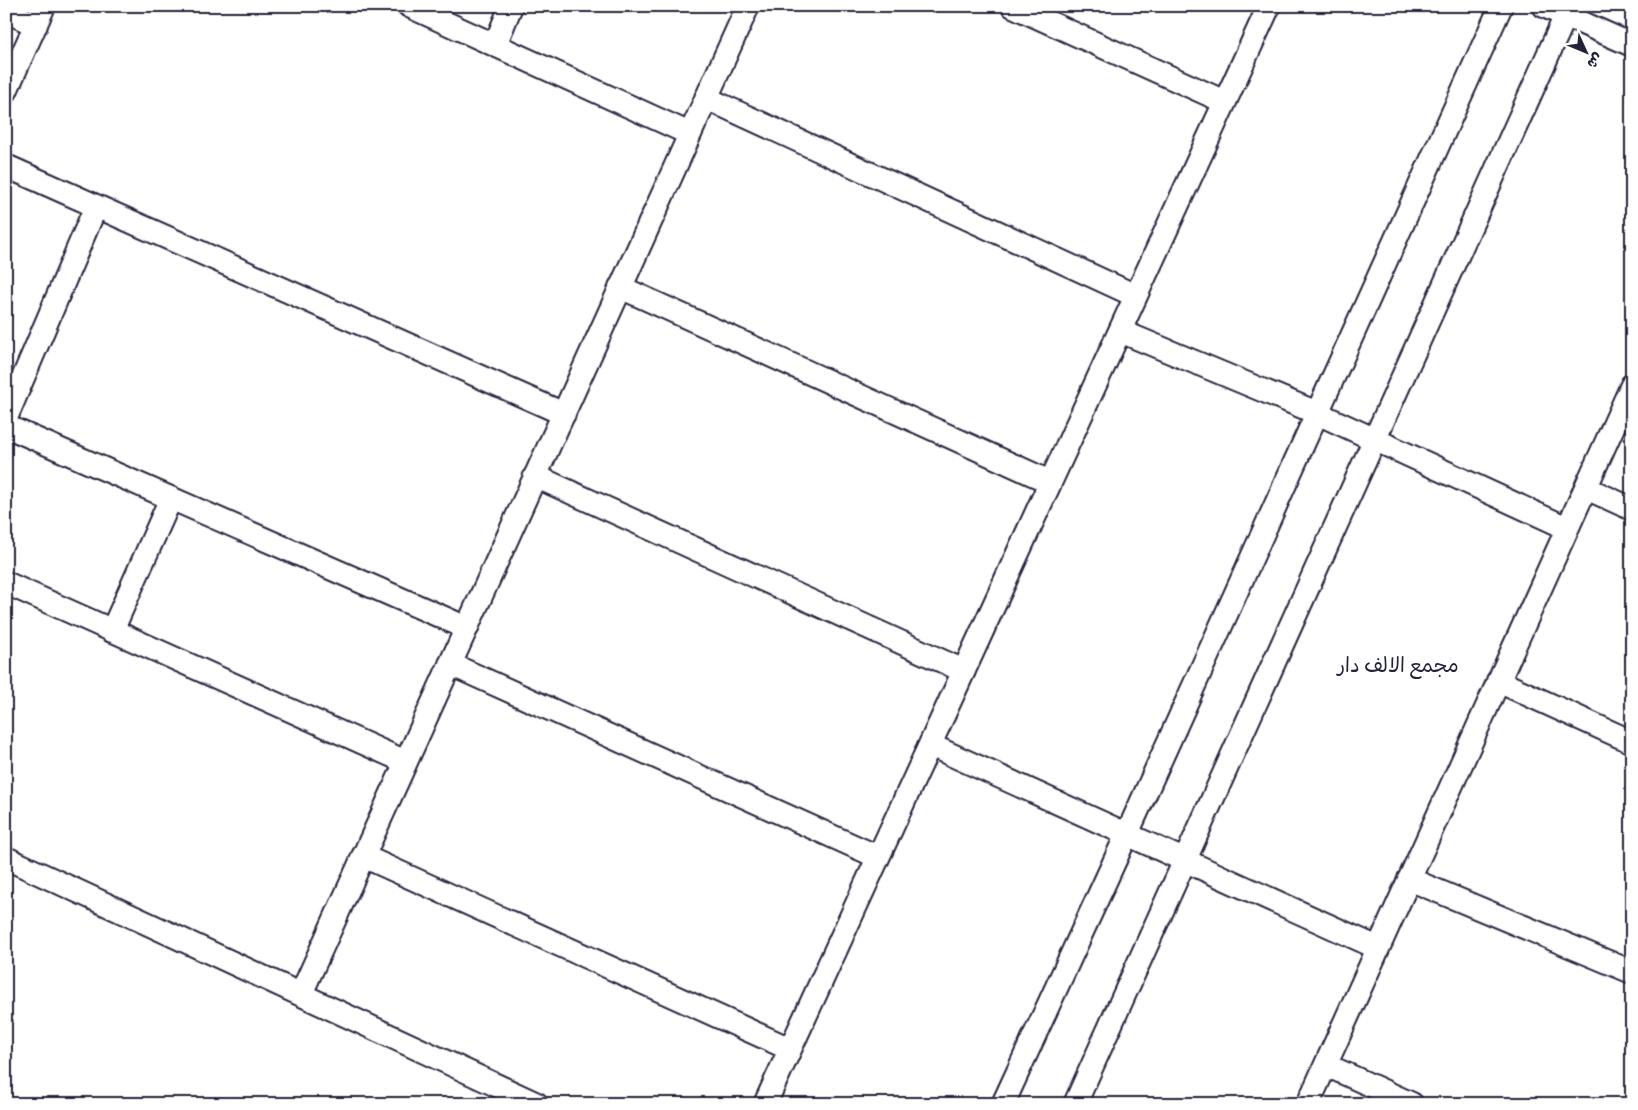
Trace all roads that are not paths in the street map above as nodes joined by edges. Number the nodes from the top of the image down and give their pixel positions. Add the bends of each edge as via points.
1 (409, 6) edge
2 (511, 6) edge
3 (748, 6) edge
4 (1013, 6) edge
5 (1269, 6) edge
6 (1501, 6) edge
7 (1544, 6) edge
8 (6, 11) edge
9 (1568, 11) edge
10 (40, 16) edge
11 (494, 45) junction
12 (1632, 45) edge
13 (6, 91) edge
14 (706, 98) junction
15 (1225, 102) junction
16 (690, 134) junction
17 (6, 166) edge
18 (96, 206) junction
19 (620, 288) junction
20 (1136, 296) junction
21 (1120, 331) junction
22 (1632, 385) edge
23 (1317, 413) junction
24 (564, 414) junction
25 (6, 418) edge
26 (6, 426) edge
27 (1374, 439) junction
28 (535, 476) junction
29 (1050, 482) junction
30 (1586, 488) junction
31 (171, 498) junction
32 (1632, 509) edge
33 (1567, 528) junction
34 (6, 583) edge
35 (467, 628) junction
36 (112, 630) junction
37 (450, 664) junction
38 (964, 671) junction
39 (1498, 681) junction
40 (1632, 742) edge
41 (930, 745) junction
42 (406, 762) junction
43 (1127, 834) junction
44 (363, 856) junction
45 (878, 857) junction
46 (6, 858) edge
47 (1185, 860) junction
48 (1410, 879) junction
49 (1378, 948) junction
50 (1632, 972) edge
51 (301, 994) junction
52 (790, 1049) junction
53 (1326, 1065) junction
54 (537, 1104) edge
55 (765, 1104) edge
56 (1003, 1104) edge
57 (1075, 1104) edge
58 (1308, 1104) edge
59 (1412, 1104) edge

1 - 11 street
2 - 11 street
3 - 14 street
4 - 15 street
5 - 15 street
6 - 23 street
7 - 9 street
8 - 10 street
9 - 12 street
9 - 27 street
10 - 13 street
11 - 16 street
14 - 16 street
14 - 20 street
15 - 20 street
16 - 19 street
17 - 18 street
18 - 24 street
18 - 25 street
19 - 24 street
19 - 29 street
20 - 21 street
21 - 23 street
21 - 29 street
22 - 30 street
23 - 27 street
23 - 43 street
24 - 28 street
26 - 31 street
27 - 33 street
27 - 47 street
28 - 35 street
28 - 38 street
29 - 38 street
30 - 32 street
30 - 33 street
31 - 35 street
31 - 36 street
33 - 39 street
34 - 36 street
35 - 37 street
36 - 42 street
37 - 42 street
37 - 45 street
38 - 41 street
39 - 40 street
39 - 48 street
41 - 43 street
41 - 45 street
42 - 44 street
43 - 47 street
43 - 56 street
44 - 51 street
44 - 52 street
45 - 52 street
46 - 51 street
47 - 49 street
47 - 57 street
48 - 49 street
48 - 50 street
49 - 53 street
51 - 54 street
52 - 55 street
53 - 58 street
53 - 59 street

